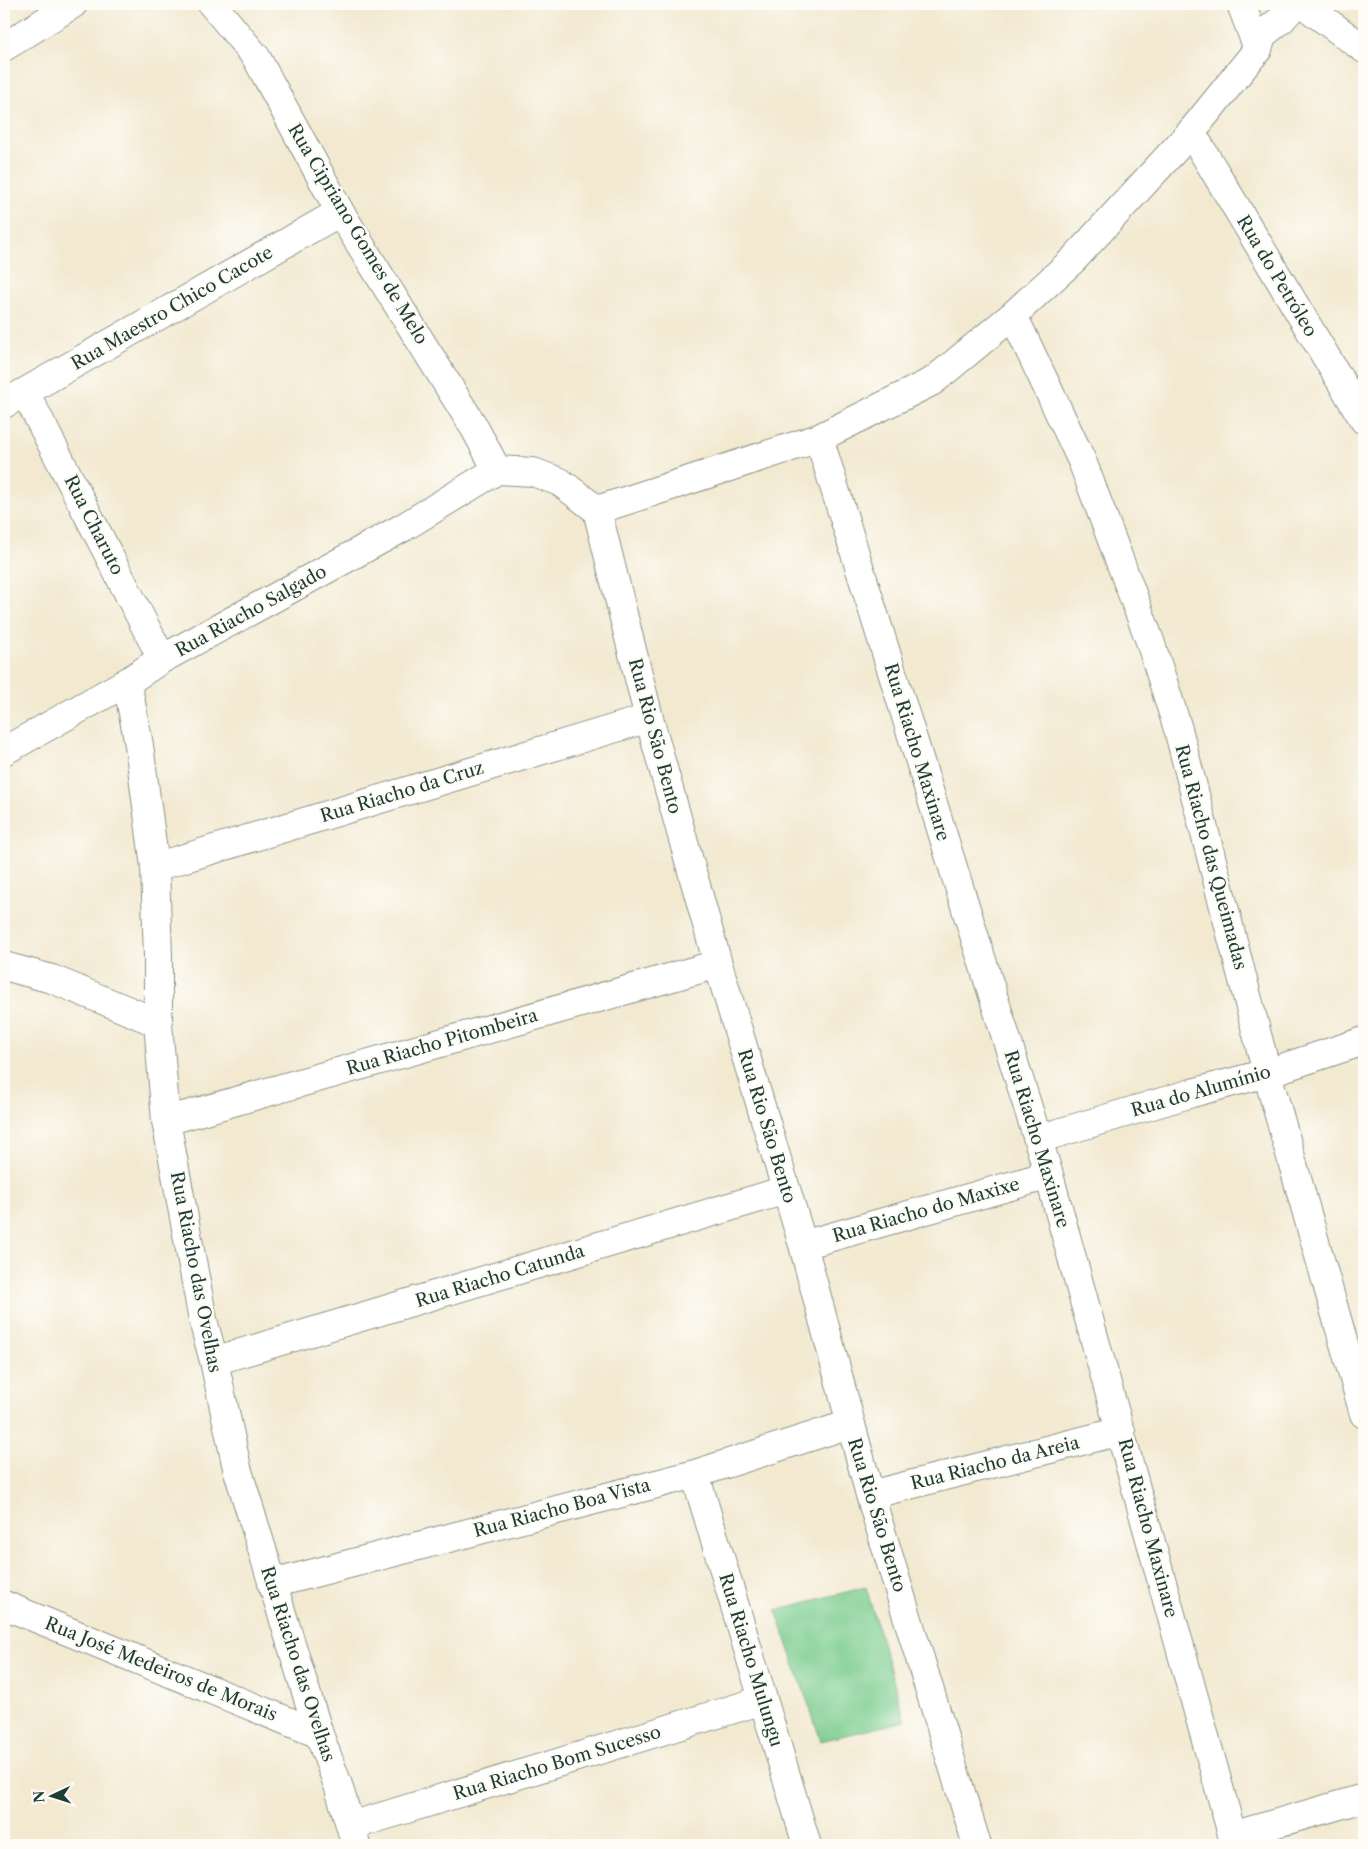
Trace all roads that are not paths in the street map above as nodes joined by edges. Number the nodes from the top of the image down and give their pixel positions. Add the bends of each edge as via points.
1 (73, 4) edge
2 (212, 4) edge
3 (1240, 4) edge
4 (1289, 7) edge
5 (4, 47) edge
6 (1258, 49) junction
7 (1364, 49) edge
8 (1190, 132) junction
9 (340, 212) junction
10 (1013, 315) junction
11 (15, 398) edge
12 (1360, 408) edge
13 (819, 438) junction
14 (497, 470) junction
15 (597, 510) junction
16 (162, 659) junction
17 (127, 682) junction
18 (649, 718) junction
19 (4, 751) edge
20 (155, 867) junction
21 (718, 964) junction
22 (4, 966) edge
23 (158, 1023) junction
24 (1364, 1041) edge
25 (1267, 1073) junction
26 (166, 1121) junction
27 (1038, 1139) junction
28 (1049, 1175) junction
29 (786, 1190) junction
30 (803, 1245) junction
31 (214, 1361) junction
32 (1364, 1414) edge
33 (850, 1424) junction
34 (1121, 1431) junction
35 (695, 1474) junction
36 (870, 1495) junction
37 (272, 1584) junction
38 (4, 1605) edge
39 (763, 1700) junction
40 (319, 1734) junction
41 (1364, 1798) edge
42 (354, 1836) edge
43 (1234, 1840) edge
44 (806, 1845) edge
45 (977, 1845) edge

1 - 5 street
2 - 9 street, Rua Cipriano Gomes de Melo via 256,57
3 - 6 street
4 - 6 street via 1262,35
4 - 7 street
6 - 8 street
8 - 10 street via 1072,260
8 - 12 street, Rua do Petróleo
9 - 11 street, Rua Maestro Chico Cacote
9 - 14 street, Rua Cipriano Gomes de Melo via 474,427
10 - 13 street via 933,381
10 - 25 street, Rua Riacho das Queimadas via 1082,461 1150,641 1178,729
11 - 16 street, Rua Charuto
13 - 15 street
13 - 27 street, Rua Riacho Maxinare
14 - 15 street via 533,472 560,482
14 - 16 street, Rua Riacho Salgado via 404,527
15 - 18 street, Rua Rio São Bento
16 - 17 street, Rua Riacho Salgado
17 - 19 street, Rua Riacho Salgado
17 - 20 street, Rua Riacho das Ovelhas
18 - 20 street, Rua Riacho da Cruz
18 - 21 street, Rua Rio São Bento
20 - 23 street, Rua Riacho das Ovelhas
21 - 26 street, Rua Riacho Pitombeira
21 - 29 street, Rua Rio São Bento
22 - 23 street via 52,979
23 - 26 street, Rua Riacho das Ovelhas
24 - 25 street, Rua do Alumínio
25 - 27 street, Rua do Alumínio
25 - 32 street, Rua Riacho das Queimadas
26 - 31 street, Rua Riacho das Ovelhas via 203,1320
27 - 28 street, Rua Riacho Maxinare
28 - 30 street, Rua Riacho do Maxixe
28 - 34 street, Rua Riacho Maxinare
29 - 30 street, Rua Rio São Bento
29 - 31 street, Rua Riacho Catunda
30 - 33 street, Rua Rio São Bento
31 - 37 street, Rua Riacho das Ovelhas via 236,1468
33 - 35 street, Rua Riacho Boa Vista
33 - 36 street, Rua Rio São Bento
34 - 36 street, Rua Riacho da Areia
34 - 43 street, Rua Riacho Maxinare
35 - 37 street, Rua Riacho Boa Vista
35 - 39 street, Rua Riacho Mulungu
36 - 45 street, Rua Rio São Bento
37 - 40 street, Rua Riacho das Ovelhas
38 - 40 street, Rua José Medeiros de Morais
39 - 42 street, Rua Riacho Bom Sucesso
39 - 44 street, Rua Riacho Mulungu
40 - 42 street, Rua Riacho das Ovelhas
41 - 43 street

